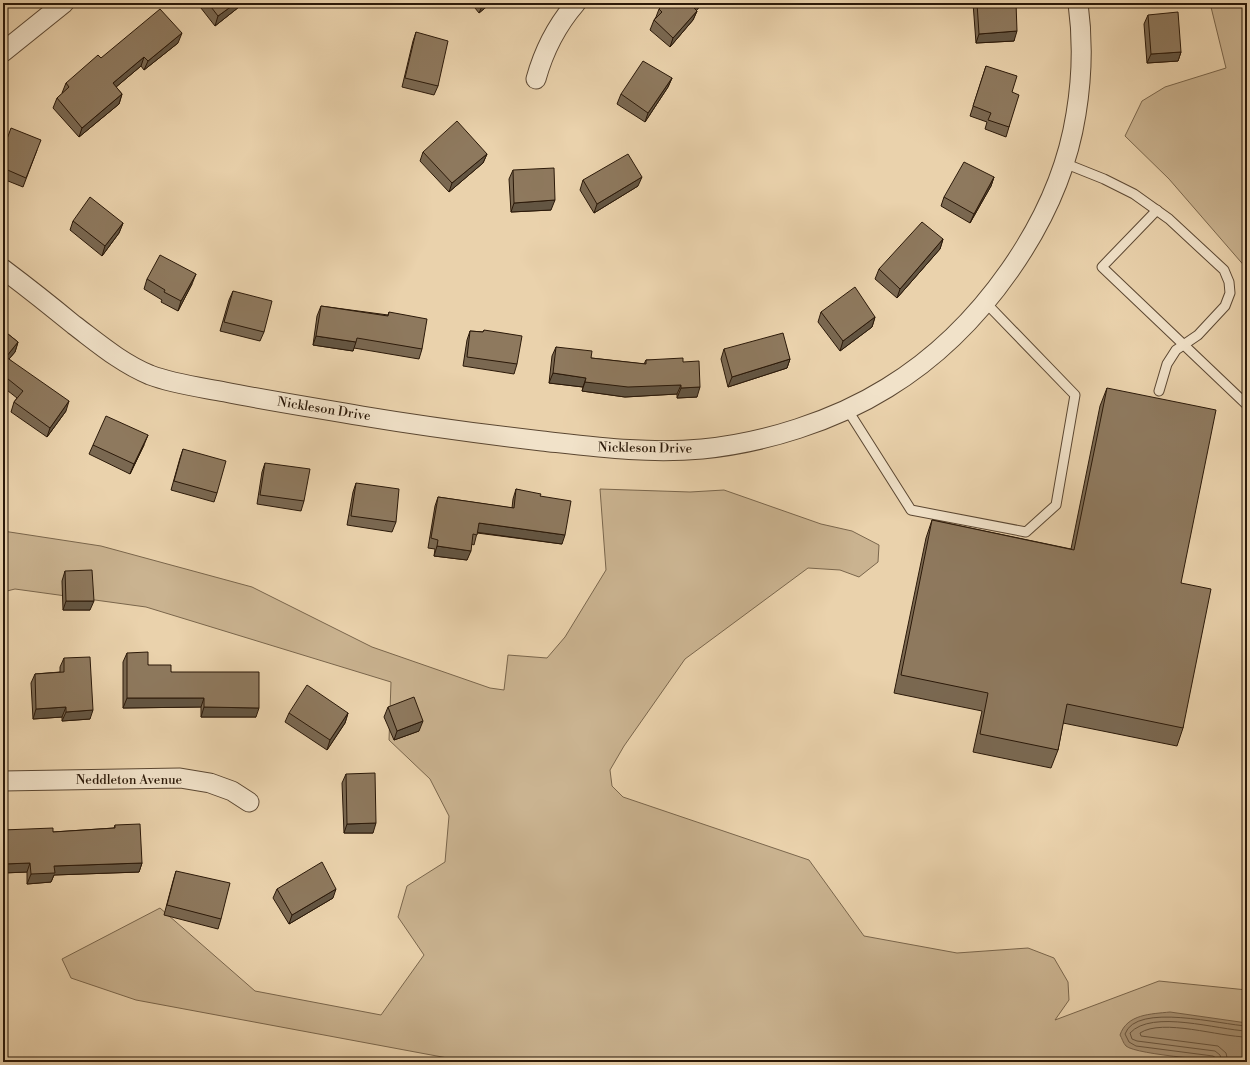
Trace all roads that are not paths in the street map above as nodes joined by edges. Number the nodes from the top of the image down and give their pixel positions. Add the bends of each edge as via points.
1 (64, 3) edge
2 (576, 3) edge
3 (1078, 3) edge
4 (3, 52) edge
5 (536, 79) dead end
6 (1064, 163) junction
7 (1157, 210) junction
8 (3, 268) edge
9 (985, 302) junction
10 (1183, 345) junction
11 (1159, 391) dead end
12 (1247, 405) edge
13 (847, 409) junction
14 (3, 781) edge
15 (249, 802) dead end

1 - 4 street
2 - 5 street via 565,15 552,37
3 - 6 street, Nickleson Drive via 1081,24 1081,70 1076,116
6 - 7 lane via 1134,194
6 - 9 street, Nickleson Drive via 1043,215 1024,249
7 - 10 lane via 1224,270 1229,282 1230,293 1225,306 1198,335
7 - 10 lane via 1102,267
8 - 13 street, Nickleson Drive via 117,358 148,374 174,382 283,403 450,430 612,450 664,451 705,449 766,438 815,423
9 - 13 street, Nickleson Drive via 936,353 888,388
9 - 13 lane via 1075,395 1056,505 1026,532 910,510
10 - 11 lane via 1176,350 1167,364
10 - 12 lane
14 - 15 street, Neddleton Avenue via 180,778 210,783 232,791

